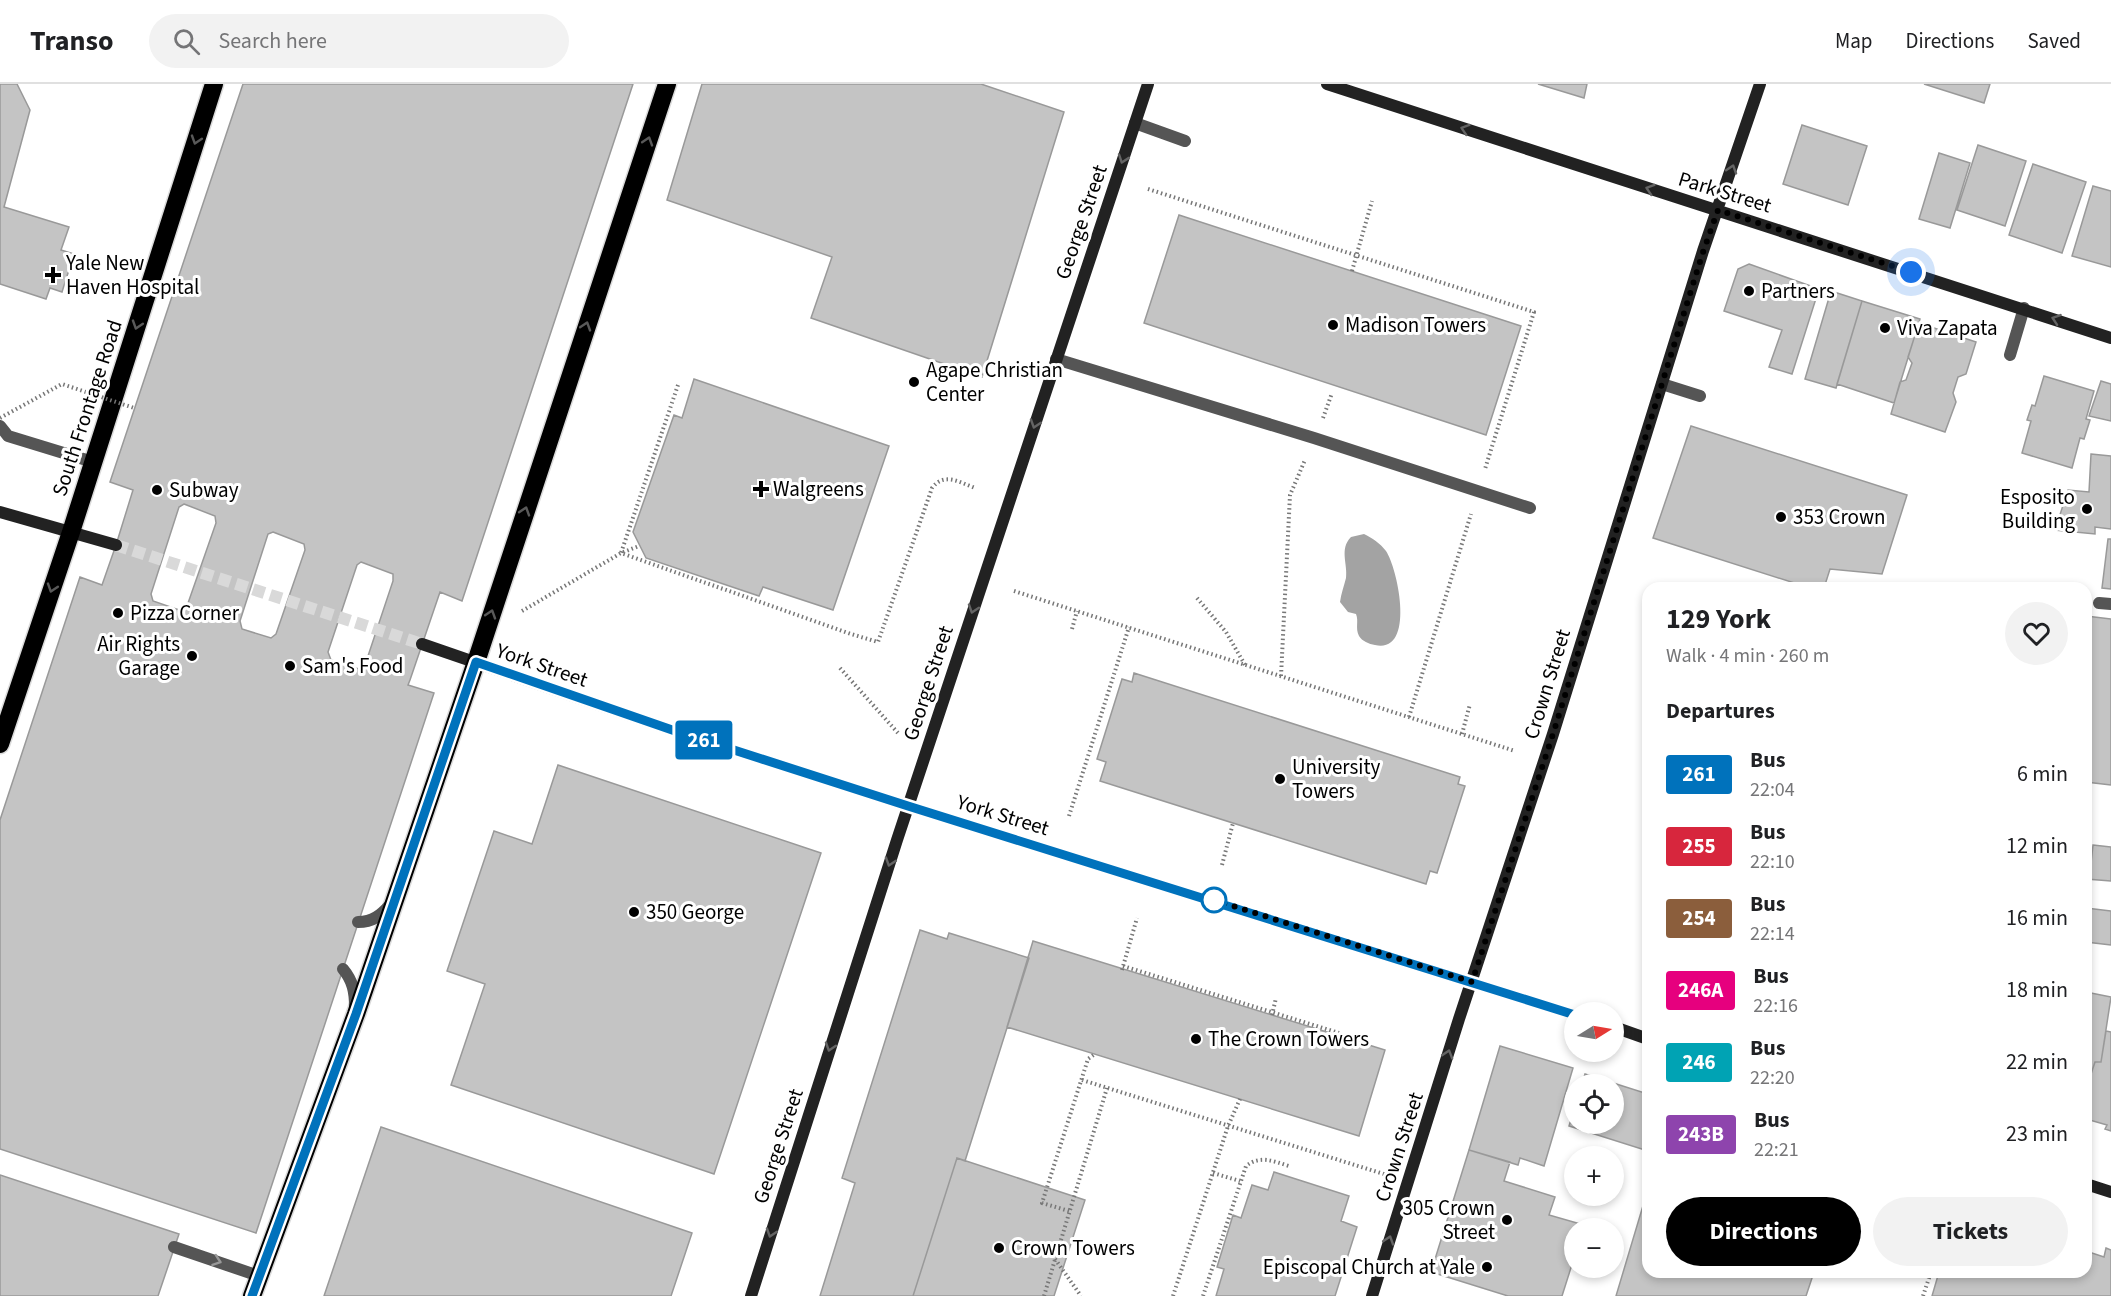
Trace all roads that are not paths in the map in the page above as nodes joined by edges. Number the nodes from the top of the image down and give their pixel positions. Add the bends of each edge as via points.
1 (214, 84) edge
2 (667, 84) edge
3 (1148, 84) edge
4 (1327, 84) edge
5 (1760, 84) edge
6 (1135, 123) junction
7 (1185, 141) dead end
8 (1718, 210) junction
9 (2024, 308) junction
10 (2111, 338) edge
11 (2010, 354) dead end
12 (1056, 359) junction
13 (1662, 384) junction
14 (1701, 396) dead end
15 (0, 426) edge
16 (93, 462) junction
17 (1530, 508) dead end
18 (0, 512) edge
19 (71, 532) junction
20 (116, 545) tunnel mouth
21 (422, 644) tunnel mouth
22 (476, 662) junction
23 (0, 744) edge
24 (908, 806) junction
25 (394, 901) junction
26 (358, 922) dead end
27 (343, 969) dead end
28 (1472, 982) junction
29 (1564, 1011) edge
30 (356, 1014) junction
31 (1624, 1031) edge
32 (1642, 1037) edge
33 (2092, 1186) edge
34 (2111, 1192) edge
35 (174, 1247) dead end
36 (259, 1276) junction
37 (252, 1296) edge
38 (750, 1296) edge
39 (1372, 1296) edge

1 -> 16 highway, South Frontage Road
22 -> 2 highway
3 - 6 main road, George Street
8 -> 4 main road, Park Street
8 -> 5 main road, Crown Street
6 - 7 lane
6 -> 12 main road, George Street
8 - 9 main road, Park Street
8 - 13 main road, Crown Street
10 -> 9 main road, Park Street
9 - 11 lane
12 - 17 lane
12 -> 24 main road, George Street
13 - 14 lane
13 - 28 main road, Crown Street
15 - 16 lane via 8,436
16 - 19 highway, South Frontage Road
18 - 19 main road
19 - 20 main road
19 -> 23 highway, South Frontage Road
21 - 22 main road, York Street
22 - 24 main road, York Street
22 - 25 highway
24 - 28 main road, York Street
24 -> 38 main road, George Street
25 - 26 lane via 381,915
25 - 30 highway
27 - 30 lane via 351,978
28 - 29 main road, York Street
39 -> 28 main road, Crown Street
30 - 36 highway
31 - 32 main road
33 - 34 main road
35 -> 36 lane
36 - 37 highway

